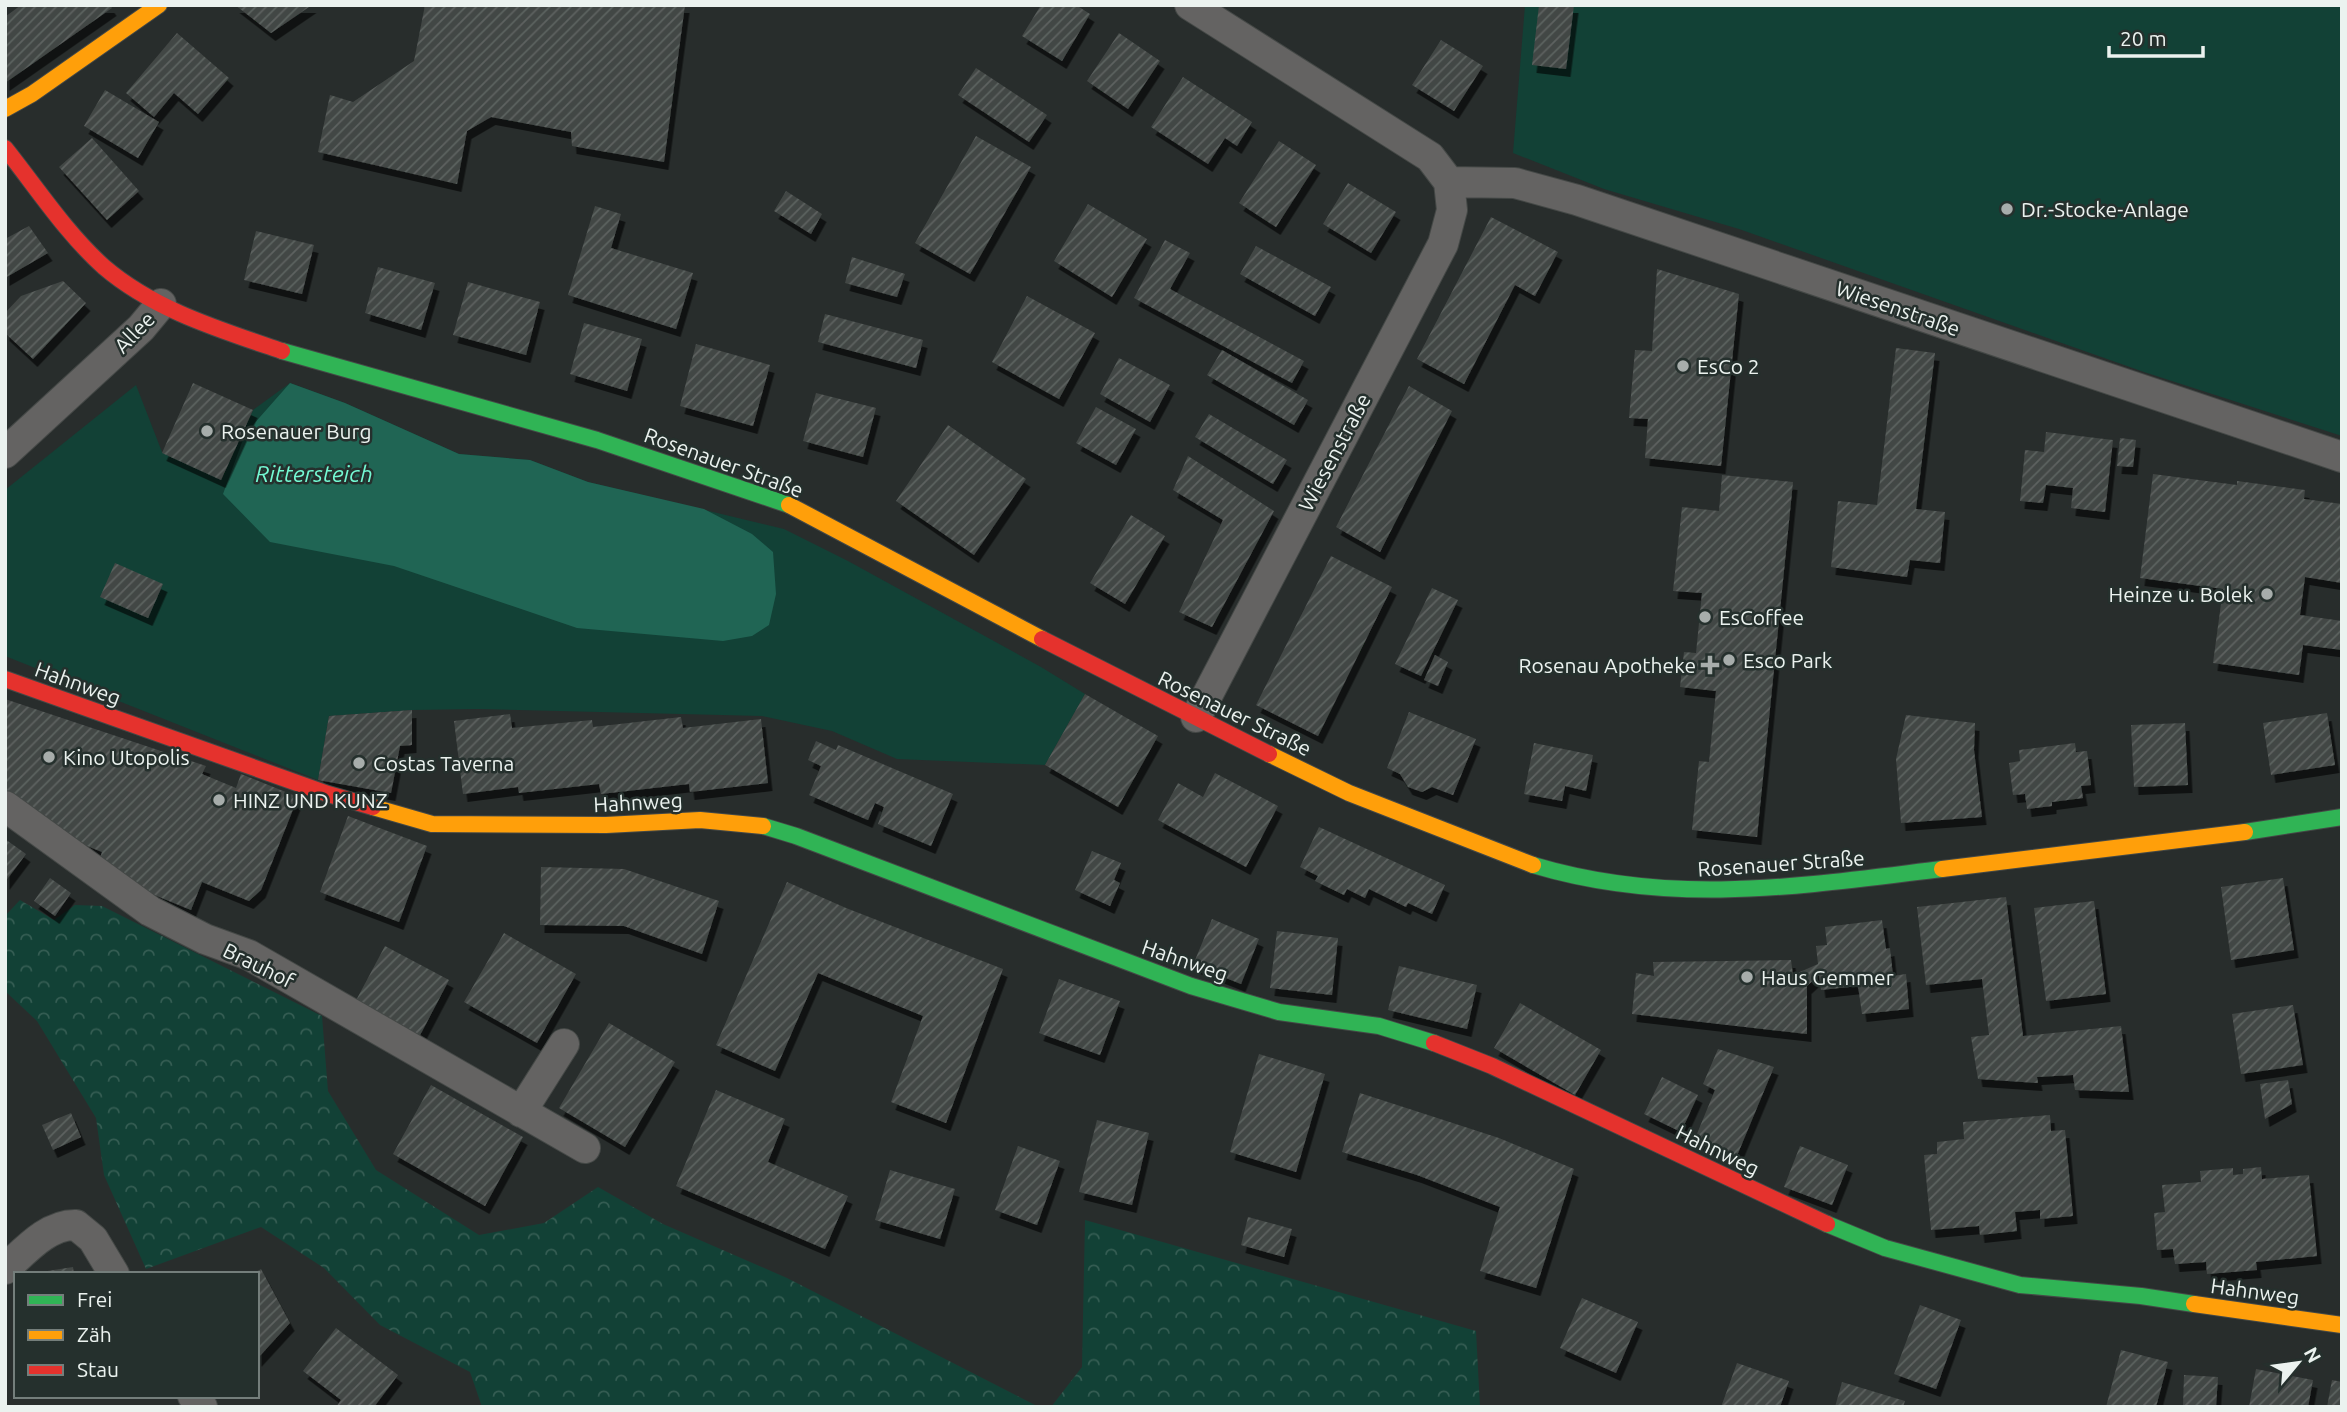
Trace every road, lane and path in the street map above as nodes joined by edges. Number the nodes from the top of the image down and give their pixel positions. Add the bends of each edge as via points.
1 (159, 5) edge
2 (1191, 5) edge
3 (5, 109) edge
4 (5, 148) edge
5 (1449, 182) junction
6 (161, 304) junction
7 (5, 453) edge
8 (2342, 457) edge
9 (5, 679) edge
10 (1196, 717) junction
11 (5, 806) edge
12 (2342, 817) edge
13 (564, 1044) dead end
14 (521, 1112) junction
15 (585, 1148) dead end
16 (5, 1269) edge
17 (113, 1272) edge
18 (2342, 1325) edge

1 - 3 street
2 - 5 street via 1430,157
4 - 6 street, Allee via 72,234 107,269
5 - 8 street, Wiesenstraße via 1515,183 1577,200
5 - 10 street, Wiesenstraße via 1452,210 1443,244
6 - 7 street, Allee via 141,328
6 - 10 street, Rosenauer Straße via 296,356 597,440 784,503
9 - 18 street, Hahnweg via 328,794 432,824 606,825 700,820 765,826 1191,986 1279,1012 1380,1027 1438,1044 1885,1248 2020,1285 2141,1296
10 - 12 street, Rosenauer Straße via 1349,793 1515,859 1564,874 1636,887 1786,888
11 - 14 street, Brauhof via 150,911 249,955
13 - 14 street
14 - 15 street, Brauhof
16 - 17 street via 65,1224 76,1225 93,1240

